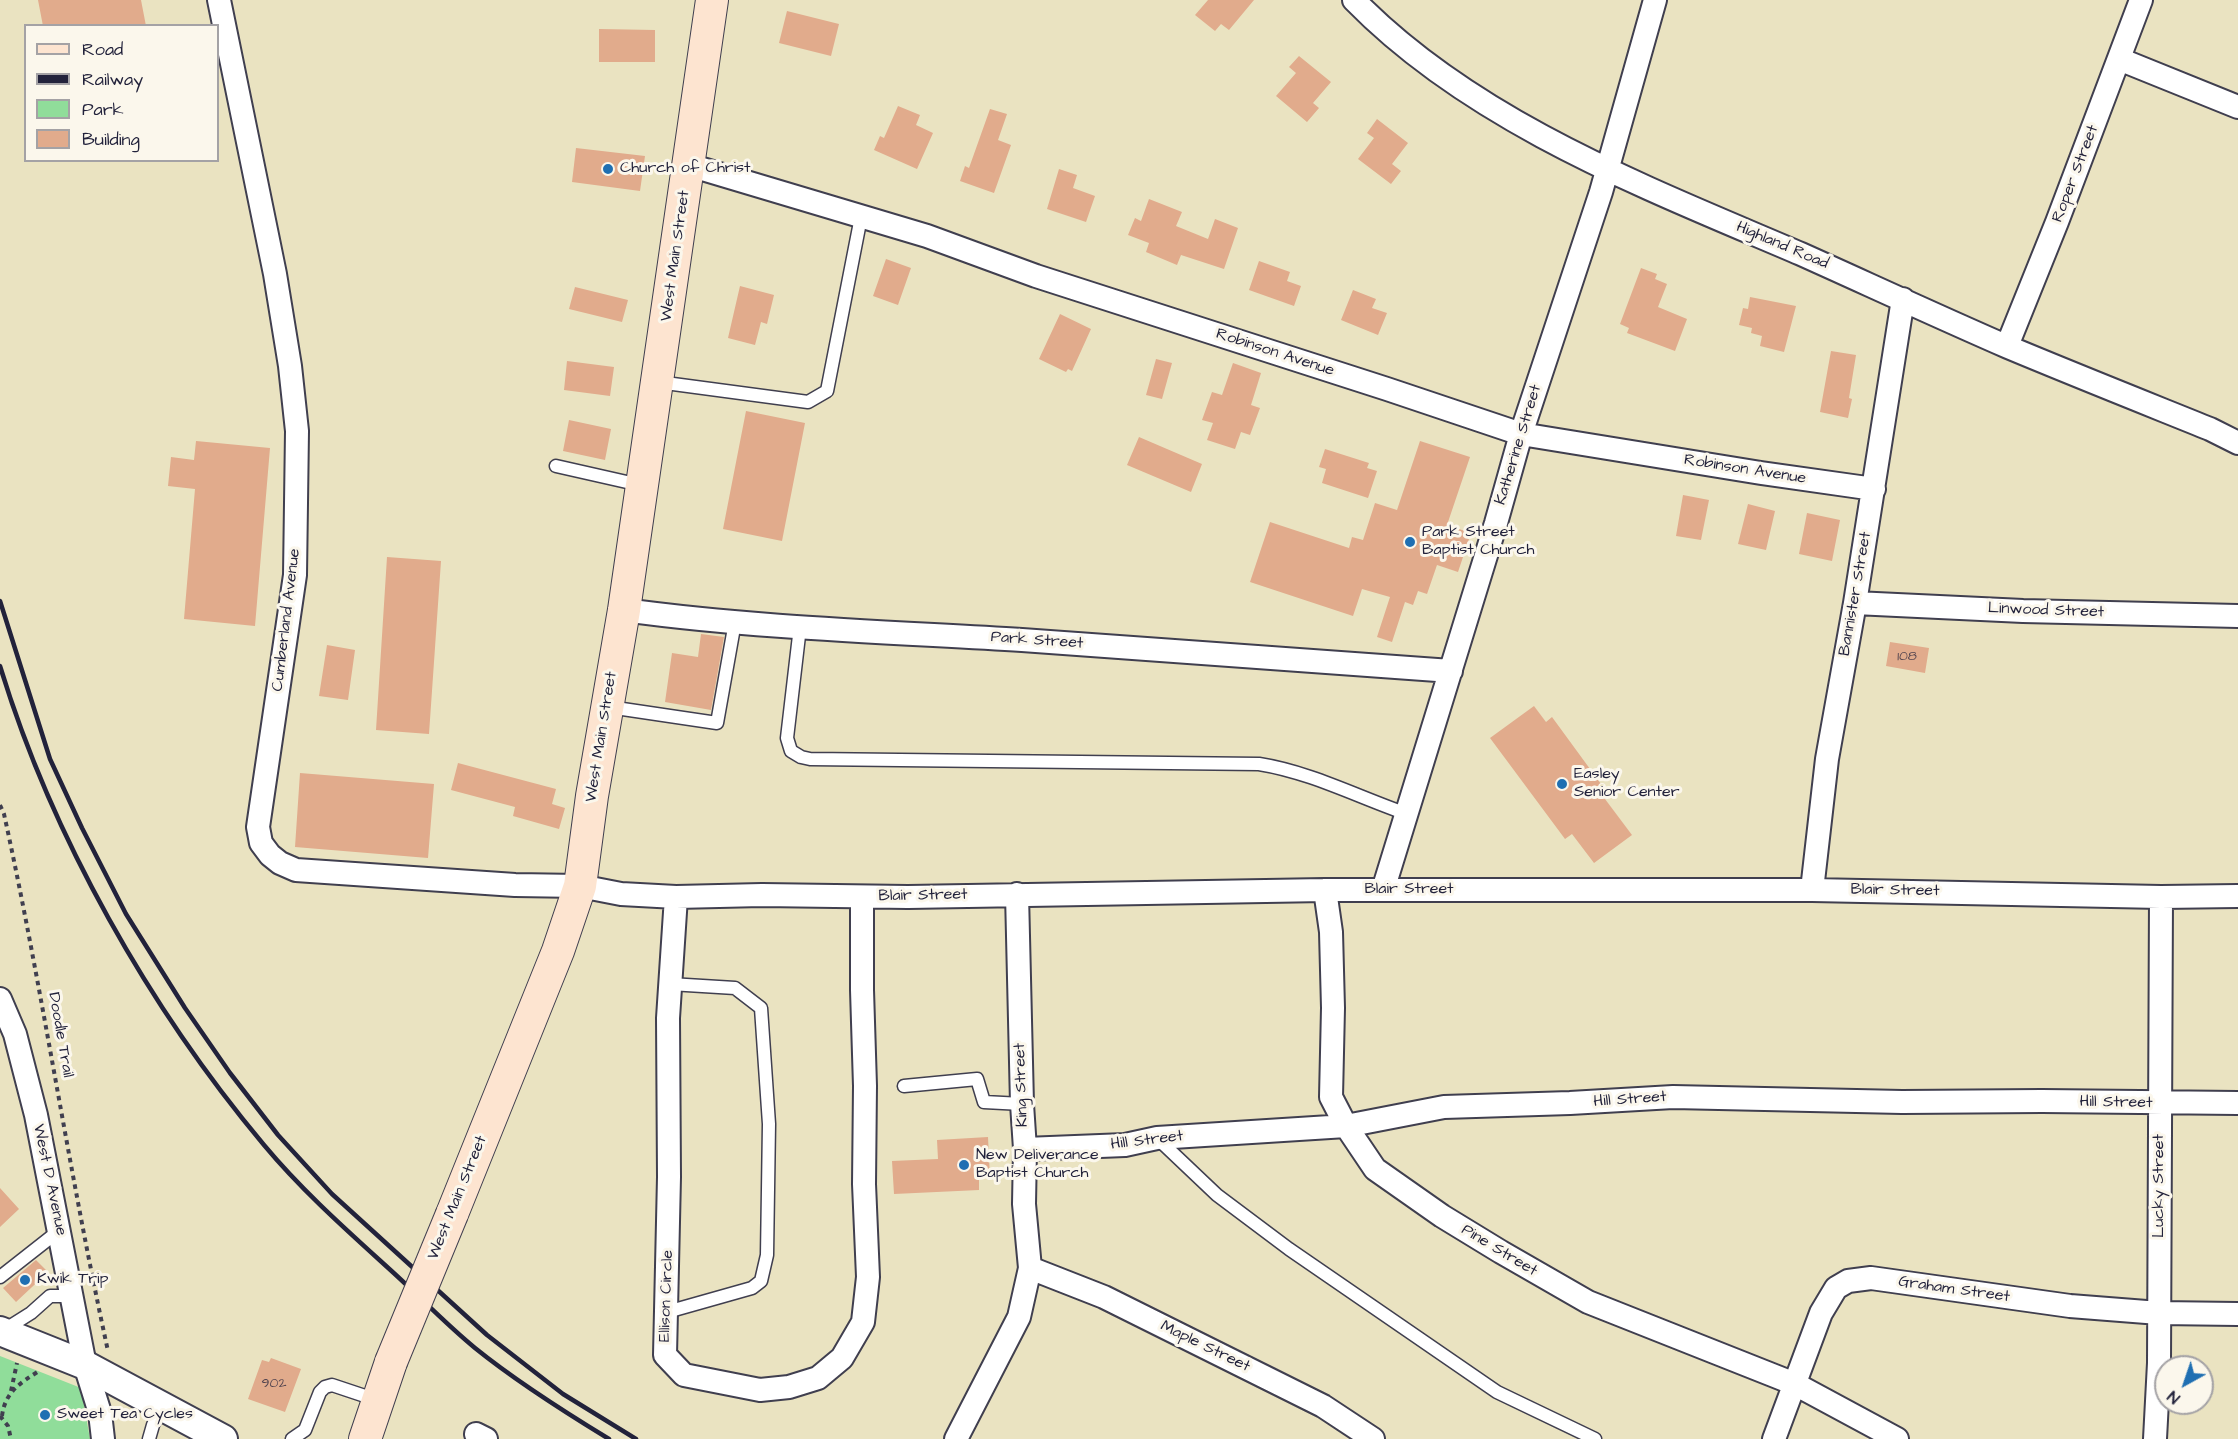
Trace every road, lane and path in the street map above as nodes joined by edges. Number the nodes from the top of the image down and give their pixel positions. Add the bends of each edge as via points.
1 (219, 0) edge
2 (712, 0) edge
3 (1354, 0) edge
4 (1655, 0) edge
5 (2141, 0) edge
6 (2119, 59) junction
7 (2238, 107) edge
8 (689, 165) junction
9 (1608, 168) junction
10 (861, 217) junction
11 (1904, 299) junction
12 (2007, 346) junction
13 (657, 382) junction
14 (1521, 434) junction
15 (2238, 443) edge
16 (556, 466) dead end
17 (641, 486) junction
18 (1874, 489) junction
19 (1855, 603) junction
20 (624, 610) junction
21 (2238, 616) edge
22 (735, 622) junction
23 (800, 627) junction
24 (1451, 671) junction
25 (606, 706) junction
26 (0, 805) edge
27 (1407, 814) junction
28 (580, 886) junction
29 (1325, 890) junction
30 (1383, 890) junction
31 (1812, 890) junction
32 (1017, 894) junction
33 (2238, 896) edge
34 (676, 897) junction
35 (862, 897) junction
36 (2161, 897) junction
37 (670, 984) junction
38 (0, 999) edge
39 (904, 1086) dead end
40 (2238, 1103) edge
41 (1022, 1104) junction
42 (2160, 1104) junction
43 (1346, 1126) junction
44 (1157, 1138) junction
45 (1025, 1149) junction
46 (60, 1230) junction
47 (1030, 1268) junction
48 (0, 1277) edge
49 (72, 1296) junction
50 (667, 1312) junction
51 (2159, 1313) junction
52 (2238, 1314) edge
53 (1, 1331) edge
54 (19, 1358) dead end
55 (96, 1359) junction
56 (42, 1369) dead end
57 (1796, 1384) junction
58 (11, 1392) junction
59 (378, 1401) junction
60 (162, 1407) junction
61 (1, 1416) edge
62 (11, 1439) edge
63 (103, 1439) edge
64 (149, 1439) edge
65 (223, 1439) edge
66 (292, 1439) edge
67 (365, 1439) edge
68 (956, 1439) edge
69 (1373, 1439) edge
70 (1595, 1439) edge
71 (1774, 1439) edge
72 (1897, 1439) edge
73 (2155, 1439) edge

1 - 28 street, Cumberland Avenue via 275,274 297,430 295,575 258,827 261,843 280,863 296,870
2 - 8 main road, West Main Street
3 - 9 street, Highland Road via 1378,25 1473,95
4 - 9 street, Katherine Street
5 - 6 street, Roper Street
6 - 7 street
6 - 12 street, Roper Street
8 - 10 street, Robinson Avenue
8 - 13 main road, West Main Street
9 - 11 street, Highland Road
9 - 14 street, Katherine Street
10 - 13 lane via 827,391 808,402
10 - 14 street, Robinson Avenue
11 - 12 street, Highland Road
11 - 18 street, Bannister Street
12 - 15 street, Highland Road
13 - 17 main road, West Main Street
14 - 18 street, Robinson Avenue
14 - 24 street, Katherine Street
16 - 17 lane
17 - 20 main road, West Main Street
18 - 19 street, Bannister Street
19 - 21 street, Linwood Street
19 - 31 street, Bannister Street via 1827,759
20 - 22 street, Park Street
20 - 25 main road, West Main Street
22 - 23 street, Park Street
22 - 25 lane via 717,723
23 - 24 street, Park Street
23 - 27 lane via 787,738 791,751 801,757 1258,764 1313,779
24 - 27 street, Katherine Street
25 - 28 main road, West Main Street
26 - 55 path, Doodle Trail via 24,907 90,1270
27 - 30 street, Katherine Street
28 - 34 street, Blair Street via 621,894
28 - 59 main road, West Main Street, bridge via 558,951
29 - 30 street, Blair Street
29 - 32 street, Blair Street
29 - 43 street, Pine Street via 1334,1008 1331,1097
30 - 31 street, Blair Street
31 - 36 street, Blair Street
32 - 35 street, Blair Street
32 - 41 street, King Street
33 - 36 street, Blair Street
34 - 35 street, Blair Street
34 - 37 street, Ellison Circle
35 - 50 street, Ellison Circle via 868,1276 863,1322 842,1358 818,1378 789,1388 760,1390 684,1375 665,1355
36 - 42 street, Lucky Street
37 - 50 street, Ellison Circle
37 - 50 lane via 735,988 761,1008 769,1124 767,1255 761,1281 752,1288
38 - 46 street, West D Avenue via 15,1034
39 - 41 lane via 977,1078 984,1102
40 - 42 street, Hill Street
41 - 45 street, King Street
42 - 43 street, Hill Street via 1673,1097 1444,1107
42 - 51 street, Lucky Street
43 - 44 street, Hill Street
43 - 57 street, Pine Street via 1375,1169 1520,1264 1588,1302
44 - 45 street, Hill Street via 1125,1145
44 - 70 lane via 1217,1195 1289,1249 1497,1392
45 - 47 street, King Street via 1024,1204
46 - 48 lane
46 - 49 street, West D Avenue
47 - 68 street, King Street via 1019,1317
47 - 69 street, Maple Street via 1104,1298 1303,1395
49 - 53 lane via 50,1296
49 - 55 street, West D Avenue
51 - 52 street, Graham Street
51 - 57 street, Graham Street via 1871,1278 1848,1281 1836,1288 1821,1313
51 - 73 street, Lucky Street
53 - 55 street
54 - 58 path
55 - 60 street
55 - 63 street, West D Avenue
56 - 58 path
57 - 71 street, Graham Street
57 - 72 street, Pine Street
58 - 61 path
59 - 66 lane via 332,1385 325,1387 305,1430
59 - 67 main road, West Main Street
60 - 64 lane
60 - 65 street
61 - 62 path

